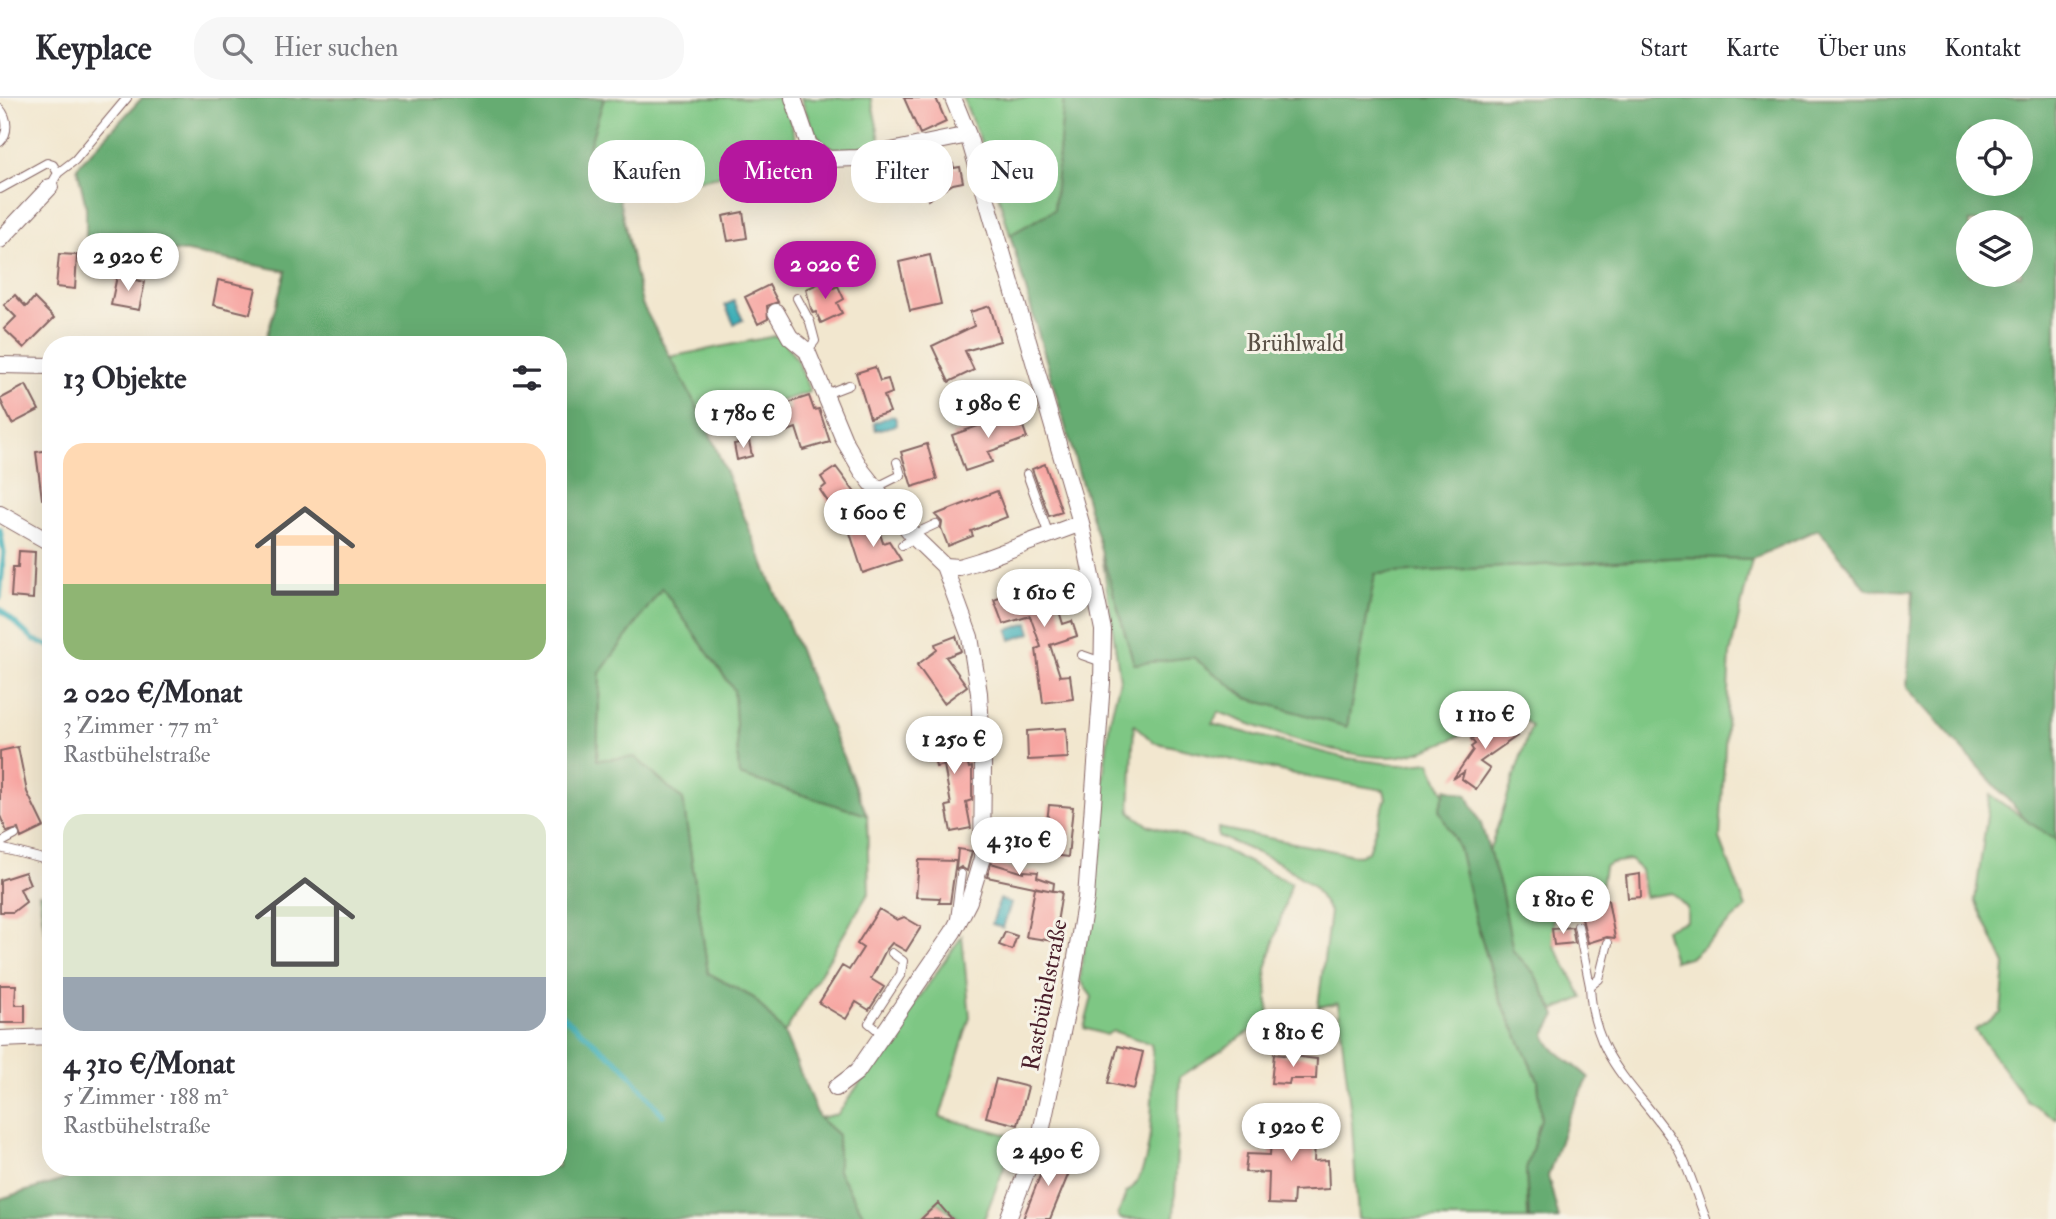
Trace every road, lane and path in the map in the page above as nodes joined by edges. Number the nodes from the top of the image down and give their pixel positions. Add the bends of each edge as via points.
1 (127, 98) edge
2 (793, 98) edge
3 (953, 98) edge
4 (0, 109) edge
5 (968, 135) junction
6 (0, 142) edge
7 (54, 180) junction
8 (0, 188) edge
9 (0, 240) edge
10 (797, 298) dead end
11 (776, 312) dead end
12 (807, 351) junction
13 (0, 365) edge
14 (42, 366) edge
15 (849, 385) dead end
16 (823, 395) junction
17 (897, 462) dead end
18 (1027, 474) dead end
19 (875, 488) junction
20 (0, 514) edge
21 (1081, 523) junction
22 (936, 524) dead end
23 (1049, 536) junction
24 (42, 538) edge
25 (910, 539) junction
26 (944, 566) junction
27 (1082, 655) dead end
28 (1103, 662) junction
29 (15, 835) dead end
30 (0, 843) edge
31 (0, 848) edge
32 (42, 860) edge
33 (961, 874) dead end
34 (1578, 926) dead end
35 (953, 932) junction
36 (1608, 943) dead end
37 (892, 953) dead end
38 (1590, 986) junction
39 (881, 1033) junction
40 (42, 1037) edge
41 (0, 1039) edge
42 (836, 1088) dead end
43 (1008, 1219) edge
44 (1706, 1219) edge

1 - 7 lane
2 - 5 street via 808,145 828,159 857,158
3 - 5 street, Rastbühelstraße
4 - 6 lane via 6,131
5 - 21 street, Rastbühelstraße
7 - 8 lane via 53,165 43,164
7 - 9 street
10 - 12 lane via 815,341
11 - 12 street via 790,337
12 - 16 street
13 - 14 street
15 - 16 lane
16 - 19 street via 844,440
17 - 19 lane via 901,475
18 - 23 lane
19 - 25 street
20 - 24 street
21 - 23 street
21 - 28 street, Rastbühelstraße via 1103,630
22 - 25 lane
23 - 26 street via 959,567
25 - 26 street
26 - 35 street via 970,637 983,765 982,858 969,901
27 - 28 lane
28 - 43 street, Rastbühelstraße via 1086,898 1069,999 1040,1137
29 - 30 lane
31 - 32 lane
33 - 35 lane
34 - 38 lane
35 - 39 street
36 - 38 lane via 1599,979
37 - 39 lane via 903,961 901,974 869,1023
38 - 44 lane via 1592,1021 1606,1056 1677,1147
39 - 42 street via 857,1072
40 - 41 street

